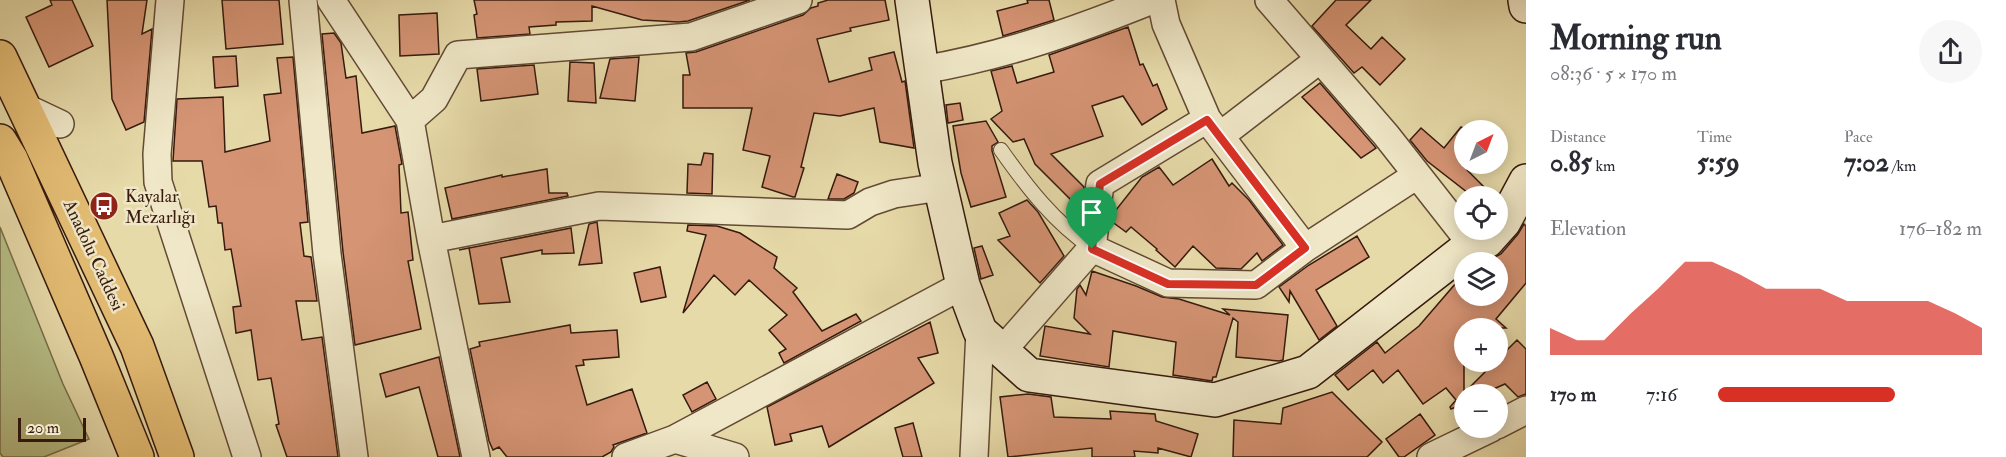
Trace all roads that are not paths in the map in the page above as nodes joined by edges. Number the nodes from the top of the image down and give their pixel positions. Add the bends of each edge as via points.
1 (170, 0) edge
2 (303, 0) edge
3 (331, 0) edge
4 (798, 0) edge
5 (912, 0) edge
6 (1152, 0) edge
7 (1161, 0) edge
8 (1269, 0) edge
9 (1525, 0) edge
10 (1526, 6) edge
11 (0, 57) edge
12 (1320, 59) junction
13 (922, 70) junction
14 (24, 107) junction
15 (410, 120) junction
16 (60, 124) dead end
17 (1214, 128) junction
18 (0, 141) edge
19 (1001, 150) dead end
20 (1417, 175) junction
21 (1526, 181) edge
22 (941, 187) junction
23 (431, 239) junction
24 (1470, 242) junction
25 (1305, 248) junction
26 (1092, 249) junction
27 (963, 285) junction
28 (991, 341) junction
29 (1526, 410) edge
30 (1508, 419) edge
31 (1470, 438) edge
32 (651, 451) edge
33 (137, 457) edge
34 (177, 457) edge
35 (247, 457) edge
36 (354, 457) edge
37 (477, 457) edge
38 (735, 457) edge
39 (974, 457) edge
40 (1431, 457) edge

1 - 35 street via 158,182
2 - 36 street via 327,254
3 - 15 street
4 - 15 street via 691,37 458,55 434,99
5 - 13 street
6 - 13 street via 1035,44
7 - 17 street via 1166,24
8 - 12 street
9 - 10 street
11 - 14 highway, Anadolu Caddesi
12 - 17 street
12 - 20 street
13 - 22 street
14 - 16 street
14 - 34 highway, Anadolu Caddesi via 137,346
15 - 23 street
17 - 25 street
17 - 26 street via 1100,184
18 - 33 highway, Anadolu Caddesi via 92,345
19 - 26 lane via 1049,212
20 - 24 street
20 - 25 street
21 - 24 street via 1504,222 1487,241
22 - 23 street via 894,194 848,215 599,206
22 - 27 street
23 - 37 street
24 - 28 street via 1308,372 1215,400 1029,375
25 - 26 street via 1256,285 1168,284
26 - 28 street
27 - 28 street
27 - 32 street
28 - 39 street
29 - 30 street
31 - 40 street
32 - 38 street

